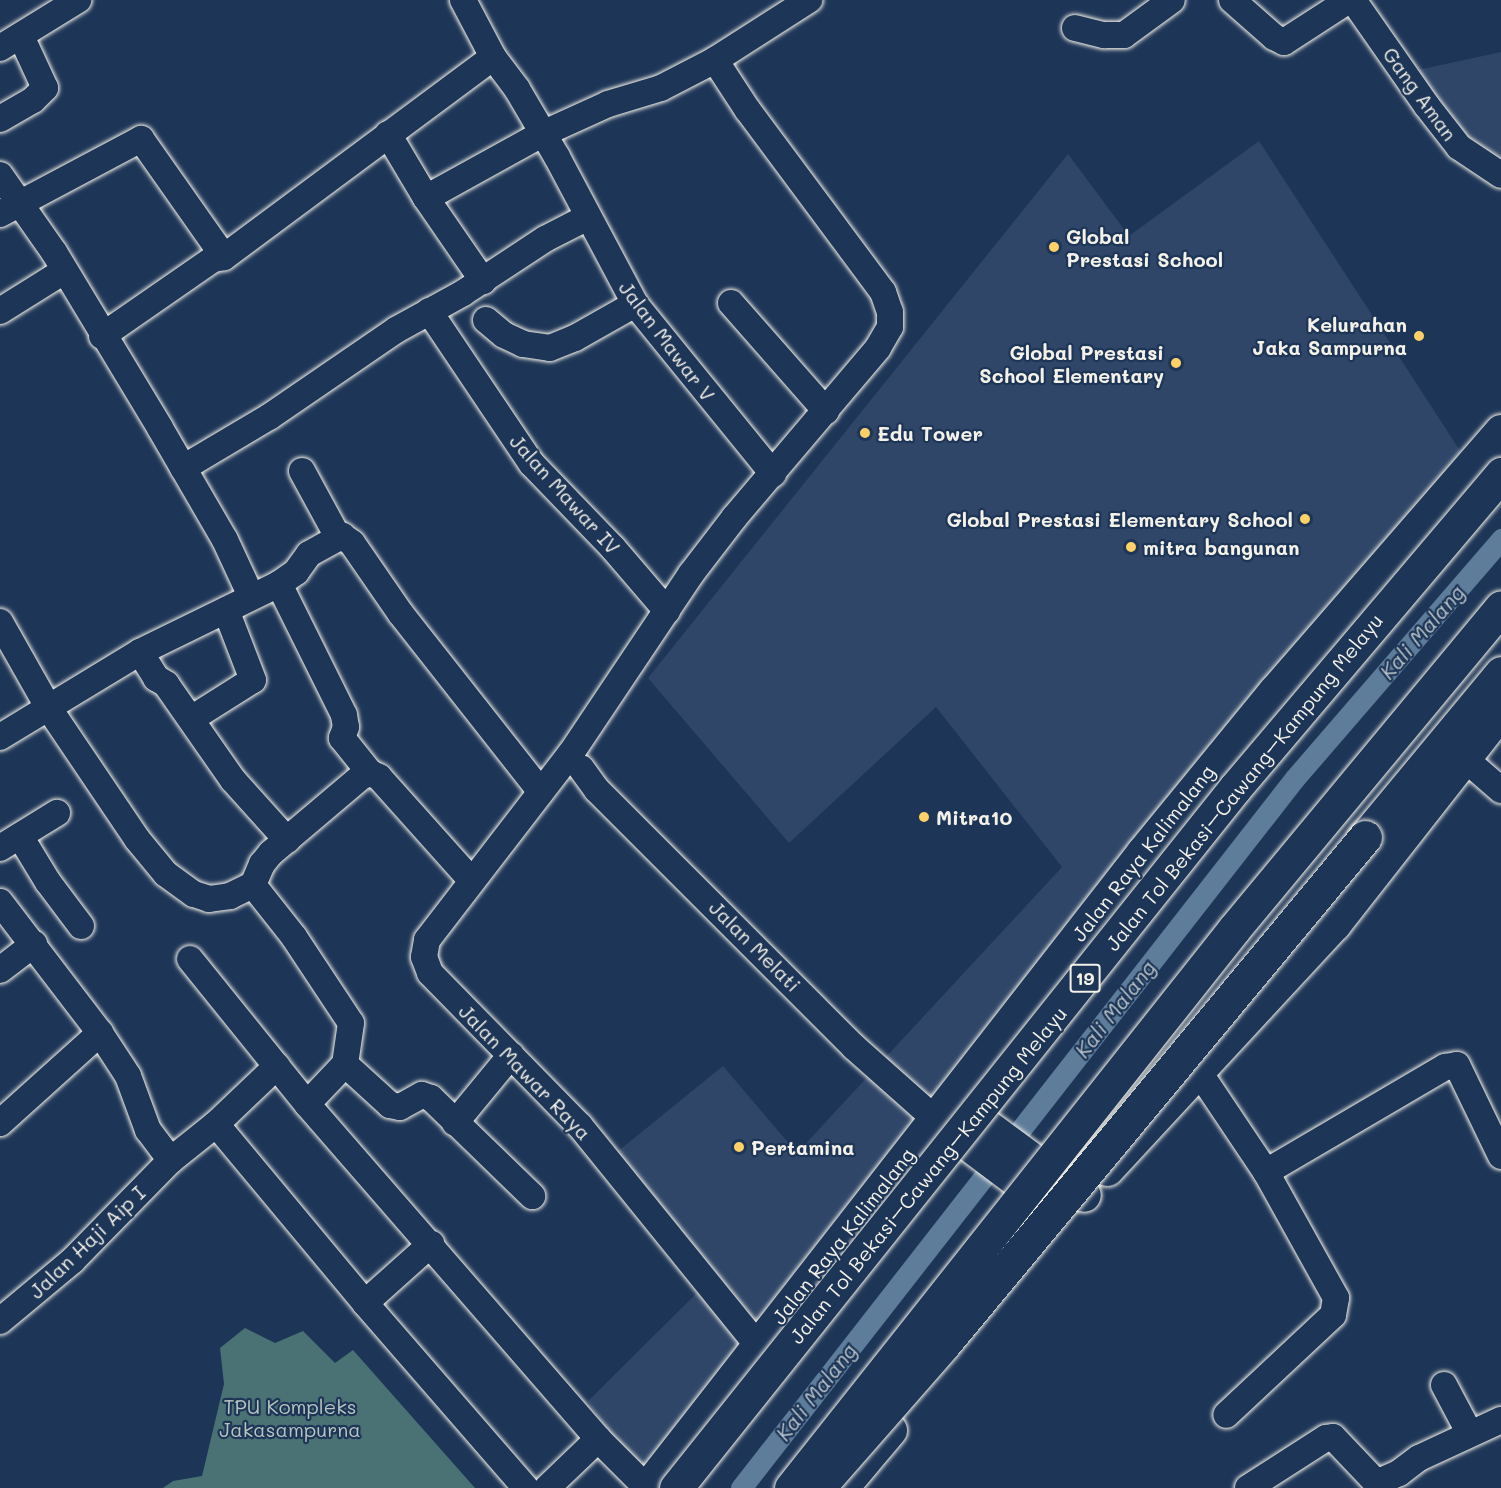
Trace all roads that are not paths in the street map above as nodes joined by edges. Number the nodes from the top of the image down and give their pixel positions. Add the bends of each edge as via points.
1 (78, 0) edge
2 (463, 0) edge
3 (809, 0) edge
4 (1172, 0) edge
5 (1232, 0) edge
6 (1351, 0) edge
7 (1075, 28) dead end
8 (10, 42) edge
9 (493, 57) junction
10 (715, 60) junction
11 (0, 119) edge
12 (388, 134) junction
13 (542, 134) junction
14 (0, 175) edge
15 (1501, 175) edge
16 (426, 198) junction
17 (10, 209) edge
18 (588, 217) junction
19 (224, 257) junction
20 (63, 271) junction
21 (483, 280) junction
22 (731, 303) dead end
23 (635, 304) junction
24 (0, 311) edge
25 (429, 311) junction
26 (486, 320) dead end
27 (102, 336) junction
28 (826, 411) junction
29 (1501, 431) edge
30 (183, 468) junction
31 (302, 471) dead end
32 (773, 474) junction
33 (1501, 474) edge
34 (338, 537) junction
35 (279, 584) junction
36 (251, 596) junction
37 (1501, 607) edge
38 (226, 610) junction
39 (667, 611) junction
40 (0, 622) edge
41 (140, 652) junction
42 (1501, 673) edge
43 (48, 707) junction
44 (1501, 711) edge
45 (191, 719) junction
46 (0, 737) edge
47 (1464, 758) junction
48 (581, 768) dead end
49 (370, 773) junction
50 (1501, 790) edge
51 (541, 792) junction
52 (57, 813) dead end
53 (287, 840) junction
54 (10, 842) edge
55 (471, 880) junction
56 (253, 885) junction
57 (3, 912) edge
58 (81, 926) dead end
59 (34, 944) junction
60 (190, 959) dead end
61 (0, 970) edge
62 (100, 1033) junction
63 (511, 1055) junction
64 (345, 1064) junction
65 (277, 1066) junction
66 (1199, 1072) junction
67 (307, 1104) junction
68 (948, 1113) junction
69 (0, 1123) edge
70 (454, 1123) junction
71 (216, 1124) junction
72 (1498, 1144) edge
73 (171, 1160) junction
74 (1266, 1172) junction
75 (532, 1196) dead end
76 (1074, 1207) junction
77 (431, 1244) junction
78 (365, 1303) junction
79 (0, 1321) edge
80 (758, 1346) junction
81 (1444, 1385) dead end
82 (1226, 1415) dead end
83 (1501, 1420) edge
84 (1470, 1434) junction
85 (598, 1439) junction
86 (526, 1488) edge
87 (547, 1488) edge
88 (647, 1488) edge
89 (676, 1488) edge
90 (791, 1488) edge
91 (818, 1488) edge
92 (841, 1488) edge
93 (1248, 1488) edge

1 - 8 street
2 - 9 street, Jalan Mawar V
3 - 10 street
4 - 7 street via 1124,35
5 - 6 street via 1284,42
6 - 15 street, Gang Aman via 1459,147
8 - 11 street via 45,88 33,100
9 - 12 street
9 - 13 street, Jalan Mawar V via 517,89
10 - 13 street via 661,88 608,104
10 - 28 street, Jalan Mawar Raya via 883,292 890,312 890,327 878,348
12 - 16 street
12 - 19 street
13 - 16 street
13 - 18 street, Jalan Mawar V
14 - 17 street
16 - 21 street
17 - 19 street via 141,139
17 - 20 street
18 - 21 street via 545,239
18 - 23 street, Jalan Mawar V
19 - 27 street via 213,259
20 - 24 street
20 - 27 street
21 - 25 street
22 - 28 street
23 - 26 street via 550,348 523,344
23 - 32 street, Jalan Mawar V
25 - 30 street via 269,417
25 - 39 street, Jalan Mawar IV via 532,464
27 - 30 street
28 - 32 street, Jalan Mawar Raya
29 - 68 main road, Jalan Raya Kalimalang via 1225,751
30 - 36 street via 225,540
31 - 34 street
32 - 39 street, Jalan Mawar Raya via 727,527
33 - 89 main road, Jalan Tol Bekasi–Cawang–Kampung Melayu / 19, bridge via 1235,788
34 - 35 street via 309,554 296,572
34 - 51 street via 352,543 401,614
35 - 36 street
35 - 49 street via 344,715 346,727 342,738
36 - 38 street
37 - 90 main road, bridge via 1234,929
38 - 41 street
38 - 45 street via 253,680
39 - 51 street, Jalan Mawar Raya
40 - 43 street
41 - 43 street
41 - 45 street via 156,678 164,681
42 - 91 main road, bridge via 944,1344
43 - 46 street
43 - 56 street via 136,839 166,874 209,899 230,896
44 - 47 main road
45 - 53 street via 232,780
47 - 50 street
47 - 66 main road via 1334,924
48 - 68 street, Jalan Melati via 597,790 854,1047
49 - 53 street
49 - 55 street via 379,777
51 - 55 street, Jalan Mawar Raya
52 - 54 street
53 - 56 street via 262,864
54 - 58 street via 48,882
55 - 63 street, Jalan Mawar Raya via 427,940 425,966
56 - 64 street via 294,937 351,1023
57 - 59 street
59 - 61 street
59 - 62 street
60 - 65 street
62 - 69 street
62 - 73 street via 128,1076 148,1131
63 - 70 street
63 - 80 street, Jalan Mawar Raya via 580,1126
64 - 67 street
64 - 70 street via 390,1105 400,1107 426,1095
65 - 67 street
65 - 71 street, Jalan Haji Aip I
66 - 74 street
66 - 76 main road
67 - 77 street
68 - 76 main road, bridge
68 - 80 main road, Jalan Raya Kalimalang
70 - 75 street
71 - 73 street, Jalan Haji Aip I
71 - 78 street
72 - 74 street via 1457,1065 1445,1067
73 - 79 street, Jalan Haji Aip I via 72,1261
74 - 82 street via 1336,1298 1336,1307 1325,1324
76 - 92 main road
77 - 78 street
77 - 85 street
78 - 86 street
80 - 88 main road, Jalan Raya Kalimalang
81 - 84 street
83 - 84 street
84 - 93 street via 1381,1481 1374,1480 1333,1437 1326,1437
85 - 87 street
85 - 88 street

